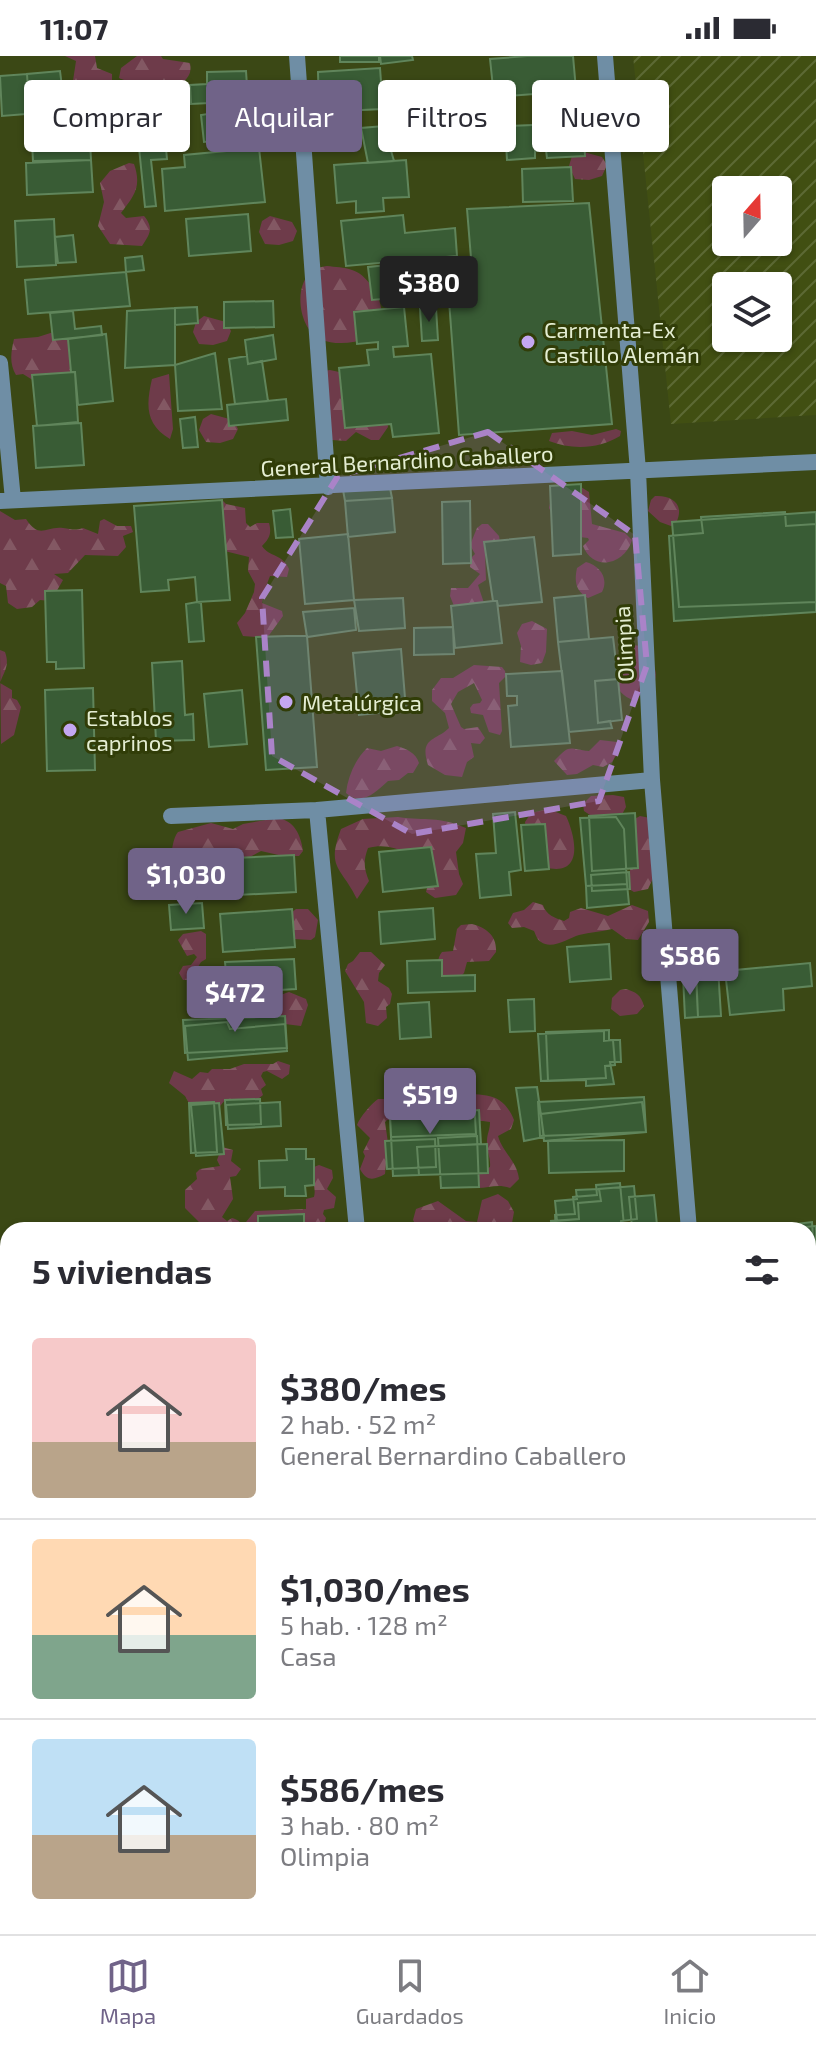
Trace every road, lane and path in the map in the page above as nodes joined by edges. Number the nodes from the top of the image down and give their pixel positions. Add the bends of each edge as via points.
1 (297, 56) edge
2 (605, 56) edge
3 (0, 363) edge
4 (816, 462) edge
5 (638, 471) junction
6 (328, 487) junction
7 (7, 500) edge
8 (652, 780) junction
9 (317, 810) junction
10 (171, 816) dead end
11 (356, 1222) edge
12 (688, 1222) edge

1 - 6 street
2 - 5 street, Olimpia
3 - 7 street
4 - 5 street, General Bernardino Caballero
5 - 6 street, General Bernardino Caballero
5 - 8 street, Olimpia
6 - 7 street, General Bernardino Caballero
8 - 9 street
8 - 12 street, Olimpia
9 - 10 street
9 - 11 street

